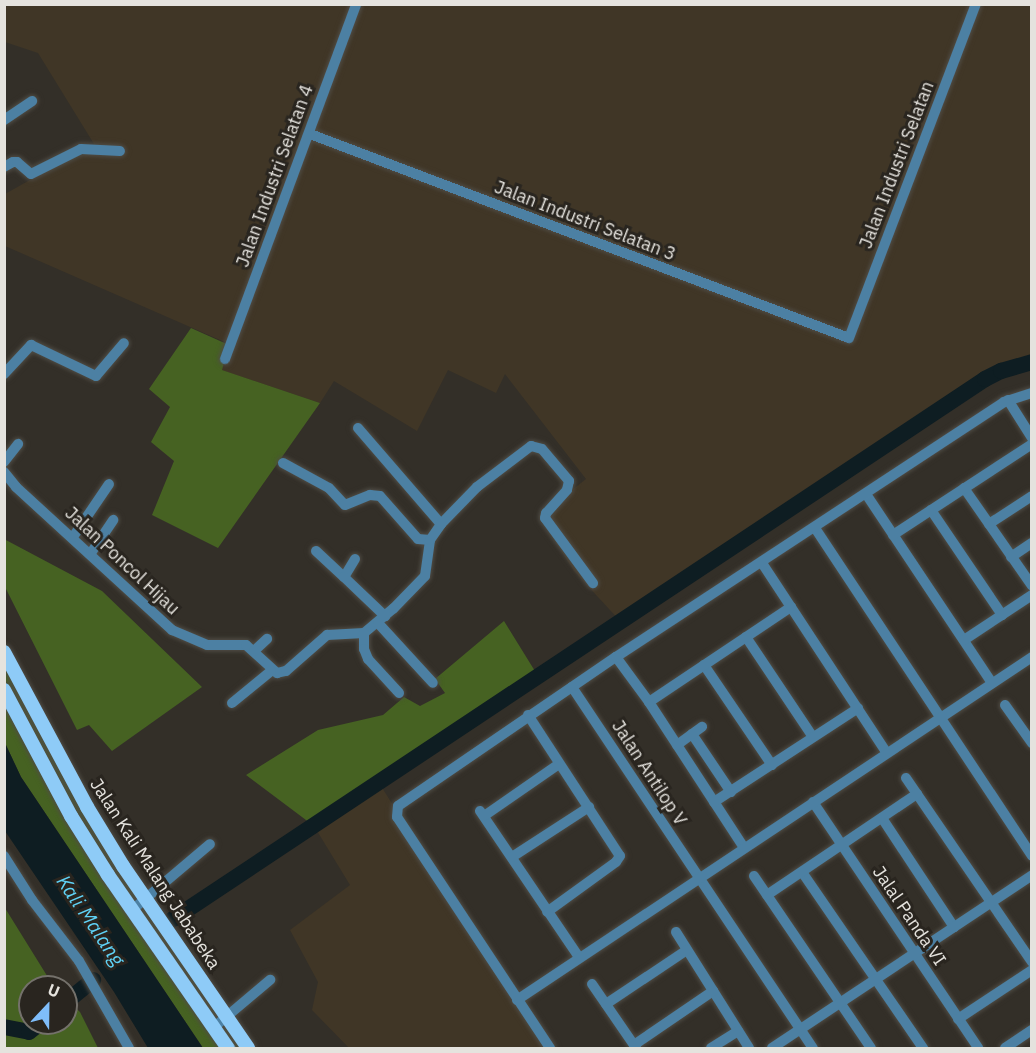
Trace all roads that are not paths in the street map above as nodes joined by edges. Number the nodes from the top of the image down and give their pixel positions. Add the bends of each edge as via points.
1 (356, 4) edge
2 (976, 4) edge
3 (32, 101) dead end
4 (4, 120) edge
5 (310, 134) junction
6 (120, 151) dead end
7 (4, 167) edge
8 (849, 338) joint
9 (124, 343) dead end
10 (225, 359) dead end
11 (4, 374) edge
12 (1032, 393) edge
13 (1008, 400) junction
14 (358, 428) dead end
15 (1032, 438) edge
16 (18, 444) dead end
17 (1032, 444) edge
18 (4, 462) edge
19 (283, 463) dead end
20 (4, 472) edge
21 (109, 484) dead end
22 (964, 488) junction
23 (866, 494) junction
24 (1032, 496) edge
25 (932, 510) junction
26 (113, 519) dead end
27 (441, 524) junction
28 (989, 524) junction
29 (815, 528) junction
30 (893, 535) junction
31 (74, 537) junction
32 (430, 540) junction
33 (1032, 543) edge
34 (316, 551) dead end
35 (91, 553) junction
36 (1011, 556) junction
37 (355, 559) dead end
38 (762, 563) junction
39 (344, 577) junction
40 (593, 583) dead end
41 (1032, 586) edge
42 (1032, 596) edge
43 (791, 607) junction
44 (1002, 615) junction
45 (382, 619) junction
46 (364, 633) junction
47 (746, 637) junction
48 (267, 639) dead end
49 (964, 640) junction
50 (254, 651) junction
51 (4, 652) edge
52 (616, 657) junction
53 (1032, 657) edge
54 (705, 665) junction
55 (271, 671) junction
56 (433, 683) dead end
57 (992, 683) junction
58 (572, 687) junction
59 (4, 690) edge
60 (399, 693) dead end
61 (649, 702) junction
62 (232, 703) dead end
63 (1005, 705) dead end
64 (858, 708) junction
65 (528, 715) junction
66 (940, 720) junction
67 (1032, 720) edge
68 (702, 727) dead end
69 (1021, 727) junction
70 (692, 734) junction
71 (813, 737) junction
72 (1032, 743) edge
73 (677, 745) junction
74 (887, 753) junction
75 (559, 764) junction
76 (772, 765) junction
77 (906, 778) dead end
78 (731, 792) junction
79 (917, 794) junction
80 (714, 802) junction
81 (813, 802) junction
82 (589, 807) junction
83 (882, 818) junction
84 (210, 844) dead end
85 (842, 845) junction
86 (744, 848) junction
87 (4, 856) edge
88 (1032, 856) edge
89 (512, 857) junction
90 (801, 872) junction
91 (1032, 875) edge
92 (754, 876) dead end
93 (698, 878) junction
94 (767, 895) junction
95 (991, 902) junction
96 (148, 903) junction
97 (547, 912) junction
98 (135, 914) junction
99 (954, 927) junction
100 (676, 932) dead end
101 (687, 950) junction
102 (914, 954) junction
103 (579, 957) junction
104 (1032, 962) edge
105 (1032, 970) edge
106 (270, 980) dead end
107 (876, 980) junction
108 (592, 984) dead end
109 (713, 991) junction
110 (517, 1000) junction
111 (841, 1002) junction
112 (606, 1004) junction
113 (227, 1017) junction
114 (958, 1020) junction
115 (213, 1028) junction
116 (800, 1030) junction
117 (1032, 1030) edge
118 (738, 1031) junction
119 (635, 1047) edge
120 (129, 1048) edge
121 (228, 1048) edge
122 (248, 1048) edge
123 (550, 1048) edge
124 (711, 1048) edge
125 (749, 1048) edge
126 (772, 1048) edge
127 (813, 1048) edge
128 (872, 1048) edge
129 (923, 1048) edge
130 (978, 1048) edge
131 (1005, 1048) edge

1 - 5 street, Jalan Industri Selatan 4
2 - 8 street, Jalan Industri Selatan
3 - 4 street
5 - 8 street, Jalan Industri Selatan 3
5 - 10 street, Jalan Industri Selatan 4
6 - 7 street via 81,149 31,174 17,162
9 - 11 street via 96,376 31,345
12 - 13 street
13 - 15 street
13 - 23 street
14 - 27 street
16 - 18 street
17 - 22 street
19 - 32 street via 329,488 345,505 370,495 380,496 418,539
20 - 31 street, Jalan Poncol Hijau
21 - 31 street
22 - 25 street
22 - 28 street
23 - 29 street
23 - 30 street
24 - 28 street
25 - 30 street
25 - 44 street
26 - 35 street
27 - 32 street
27 - 40 street via 477,487 534,445 569,481 567,490 544,516
28 - 36 street
29 - 38 street
29 - 66 street
30 - 49 street
31 - 35 street, Jalan Poncol Hijau
32 - 45 street via 425,576
33 - 36 street
34 - 39 street
35 - 50 street, Jalan Poncol Hijau via 172,630 207,645 240,644
36 - 41 street
37 - 39 street
38 - 43 street
38 - 52 street
39 - 45 street
42 - 44 street
43 - 47 street
43 - 64 street
44 - 49 street
45 - 46 street
45 - 56 street
46 - 55 street via 327,634 286,671
46 - 60 street via 368,659
47 - 54 street
47 - 71 street
48 - 50 street
49 - 57 street
50 - 55 street
51 - 96 main road, Jalan Kali Malang Jababeka via 87,807
52 - 58 street
52 - 61 street
53 - 57 street
54 - 61 street
54 - 76 street
55 - 62 street
57 - 66 street
58 - 65 street
58 - 93 street, Jalan Antilop V
59 - 98 main road, Jalan Kali Malang Jababeka via 71,816
61 - 73 street
63 - 69 street
64 - 71 street
64 - 74 street
65 - 75 street
65 - 110 street via 402,803 396,813
66 - 74 street
66 - 88 street
67 - 69 street
68 - 70 street
69 - 72 street
70 - 73 street
70 - 78 street
71 - 76 street
73 - 80 street
74 - 81 street
75 - 82 street
75 - 89 street via 482,814
76 - 78 street
77 - 79 street
78 - 80 street
79 - 83 street
79 - 95 street
80 - 86 street
81 - 85 street, Jalal Panda VI
81 - 86 street
82 - 89 street
82 - 97 street via 619,852 619,859
83 - 85 street
83 - 99 street
84 - 96 street
85 - 90 street
85 - 102 street, Jalal Panda VI
86 - 93 street
87 - 120 street via 79,961
89 - 97 street
90 - 94 street
90 - 107 street
91 - 95 street
92 - 94 street
93 - 103 street
93 - 116 street, Jalan Antilop V
94 - 111 street
95 - 99 street
95 - 104 street
96 - 98 street
96 - 113 main road, Jalan Kali Malang Jababeka
97 - 103 street
98 - 115 main road, Jalan Kali Malang Jababeka
99 - 102 street
100 - 101 street
101 - 109 street
101 - 112 street
102 - 107 street
102 - 114 street, Jalal Panda VI
103 - 110 street
105 - 114 street
106 - 113 street
107 - 111 street
107 - 129 street
108 - 112 street
109 - 118 street
109 - 119 street
110 - 123 street
111 - 116 street
111 - 128 street
112 - 119 street
113 - 115 street
113 - 122 main road, Jalan Kali Malang Jababeka
114 - 130 street, Jalal Panda VI
115 - 121 main road, Jalan Kali Malang Jababeka
116 - 126 street
116 - 127 street, Jalan Antilop V
117 - 131 street
118 - 124 street
118 - 125 street

